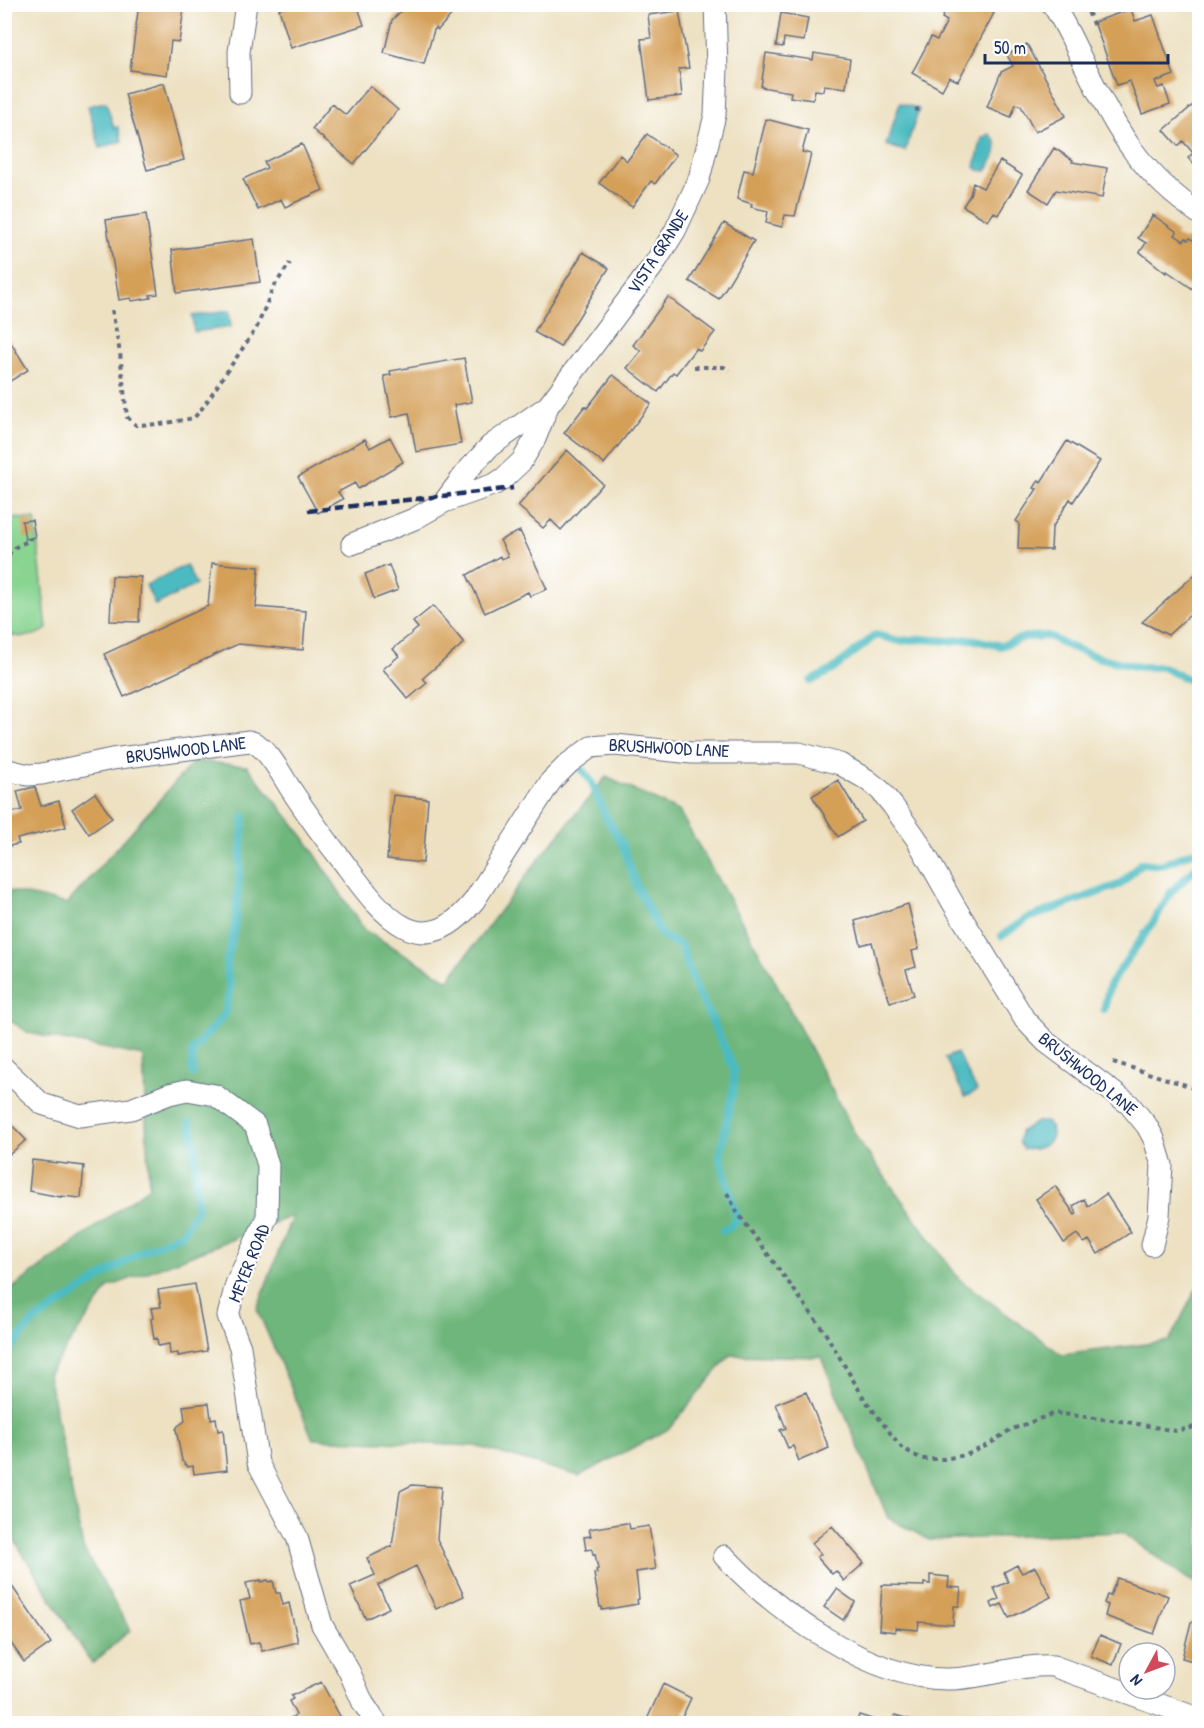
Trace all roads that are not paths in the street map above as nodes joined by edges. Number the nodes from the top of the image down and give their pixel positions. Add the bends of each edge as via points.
1 (246, 4) edge
2 (716, 4) edge
3 (1052, 4) edge
4 (240, 93) dead end
5 (1200, 214) edge
6 (548, 406) junction
7 (444, 502) junction
8 (352, 544) dead end
9 (4, 770) edge
10 (4, 1068) edge
11 (1152, 1245) dead end
12 (724, 1556) dead end
13 (1200, 1719) edge
14 (377, 1724) edge

1 - 4 street via 239,52
2 - 6 street, VISTA GRANDE via 715,115 692,196 653,266
3 - 5 street via 1127,144 1158,181
6 - 7 street, VISTA GRANDE via 490,446
6 - 7 street, VISTA GRANDE via 529,451 514,470 495,484
7 - 8 street, VISTA GRANDE via 414,519
9 - 11 street, BRUSHWOOD LANE via 42,774 138,755 256,742 369,897 392,920 419,932 433,932 462,916 551,781 591,747 799,753 840,764 866,779 894,806 1030,1026 1129,1104 1147,1126 1163,1172
10 - 14 street, MEYER ROAD via 42,1104 80,1116 131,1109 187,1090 216,1095 255,1125 268,1165 267,1217 236,1284 228,1317 240,1347 258,1463 297,1538 322,1625
12 - 13 street via 791,1614 887,1669 950,1679 1029,1666 1053,1666

